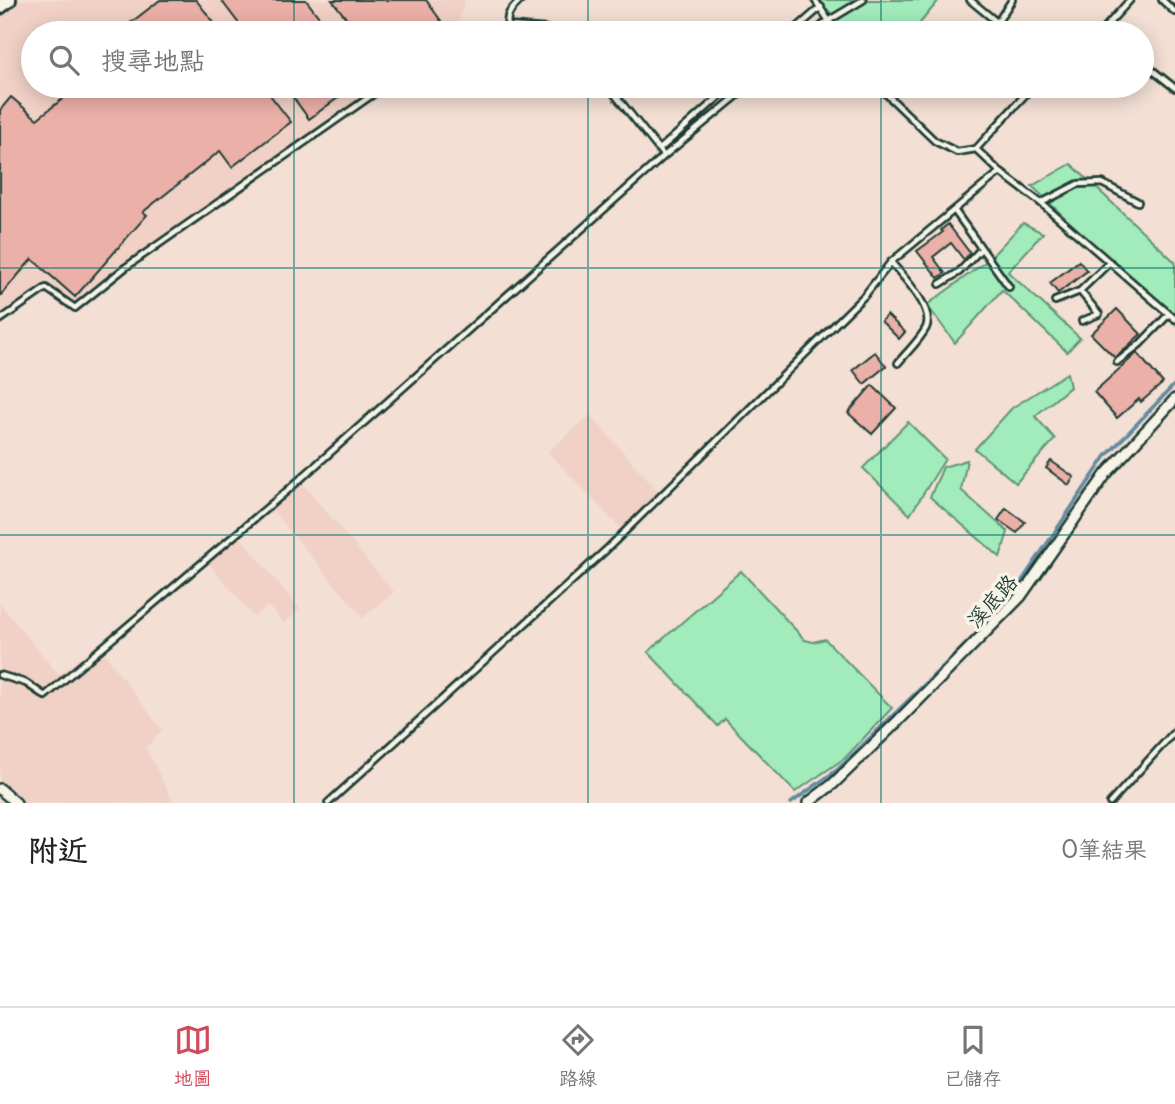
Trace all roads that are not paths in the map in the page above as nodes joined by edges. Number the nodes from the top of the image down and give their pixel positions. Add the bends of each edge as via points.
1 (9, 0) edge
2 (521, 0) edge
3 (814, 0) edge
4 (863, 0) edge
5 (970, 0) edge
6 (1012, 0) edge
7 (1130, 0) edge
8 (1162, 0) edge
9 (0, 7) edge
10 (821, 7) junction
11 (1175, 12) edge
12 (506, 21) edge
13 (804, 21) edge
14 (828, 21) joint
15 (995, 21) edge
16 (998, 21) edge
17 (1113, 21) edge
18 (1154, 71) edge
19 (1175, 88) edge
20 (368, 98) edge
21 (618, 98) edge
22 (717, 98) edge
23 (734, 98) edge
24 (890, 98) edge
25 (1022, 98) edge
26 (660, 149) junction
27 (976, 149) junction
28 (664, 156) junction
29 (1000, 172) junction
30 (1138, 202) dead end
31 (1041, 203) junction
32 (954, 210) junction
33 (981, 248) junction
34 (891, 261) junction
35 (1110, 262) junction
36 (940, 284) dead end
37 (1009, 287) dead end
38 (1080, 291) junction
39 (1055, 301) dead end
40 (1169, 314) junction
41 (1175, 319) edge
42 (0, 320) edge
43 (1082, 321) dead end
44 (1117, 362) dead end
45 (898, 363) dead end
46 (1175, 400) edge
47 (0, 675) edge
48 (1175, 731) edge
49 (0, 789) edge
50 (16, 803) edge
51 (328, 803) edge
52 (808, 803) edge
53 (1110, 803) edge

1 - 9 street
2 - 12 lane
3 - 10 lane
4 - 14 lane
5 - 15 lane
6 - 16 lane
7 - 17 lane
8 - 11 lane
10 - 13 lane
10 - 14 lane
18 - 19 lane
20 - 42 lane via 126,267 75,308 46,288
21 - 26 lane
22 - 26 lane
23 - 28 lane
24 - 27 lane via 935,141 957,152
25 - 27 lane
26 - 28 lane
27 - 29 lane
28 - 47 lane via 288,490 44,696 26,683
29 - 31 lane
29 - 32 lane
30 - 31 lane via 1102,183 1079,184
31 - 35 lane
32 - 33 lane
32 - 34 lane
33 - 36 lane via 959,272
33 - 37 lane
34 - 45 lane via 928,313 926,327
34 - 51 lane via 846,315 606,550
35 - 38 lane
35 - 40 lane
38 - 39 lane
38 - 43 lane via 1099,314
40 - 41 lane
40 - 44 lane
46 - 52 street, 溪底路 via 1106,474 1021,596 898,721
48 - 53 lane
49 - 50 street

